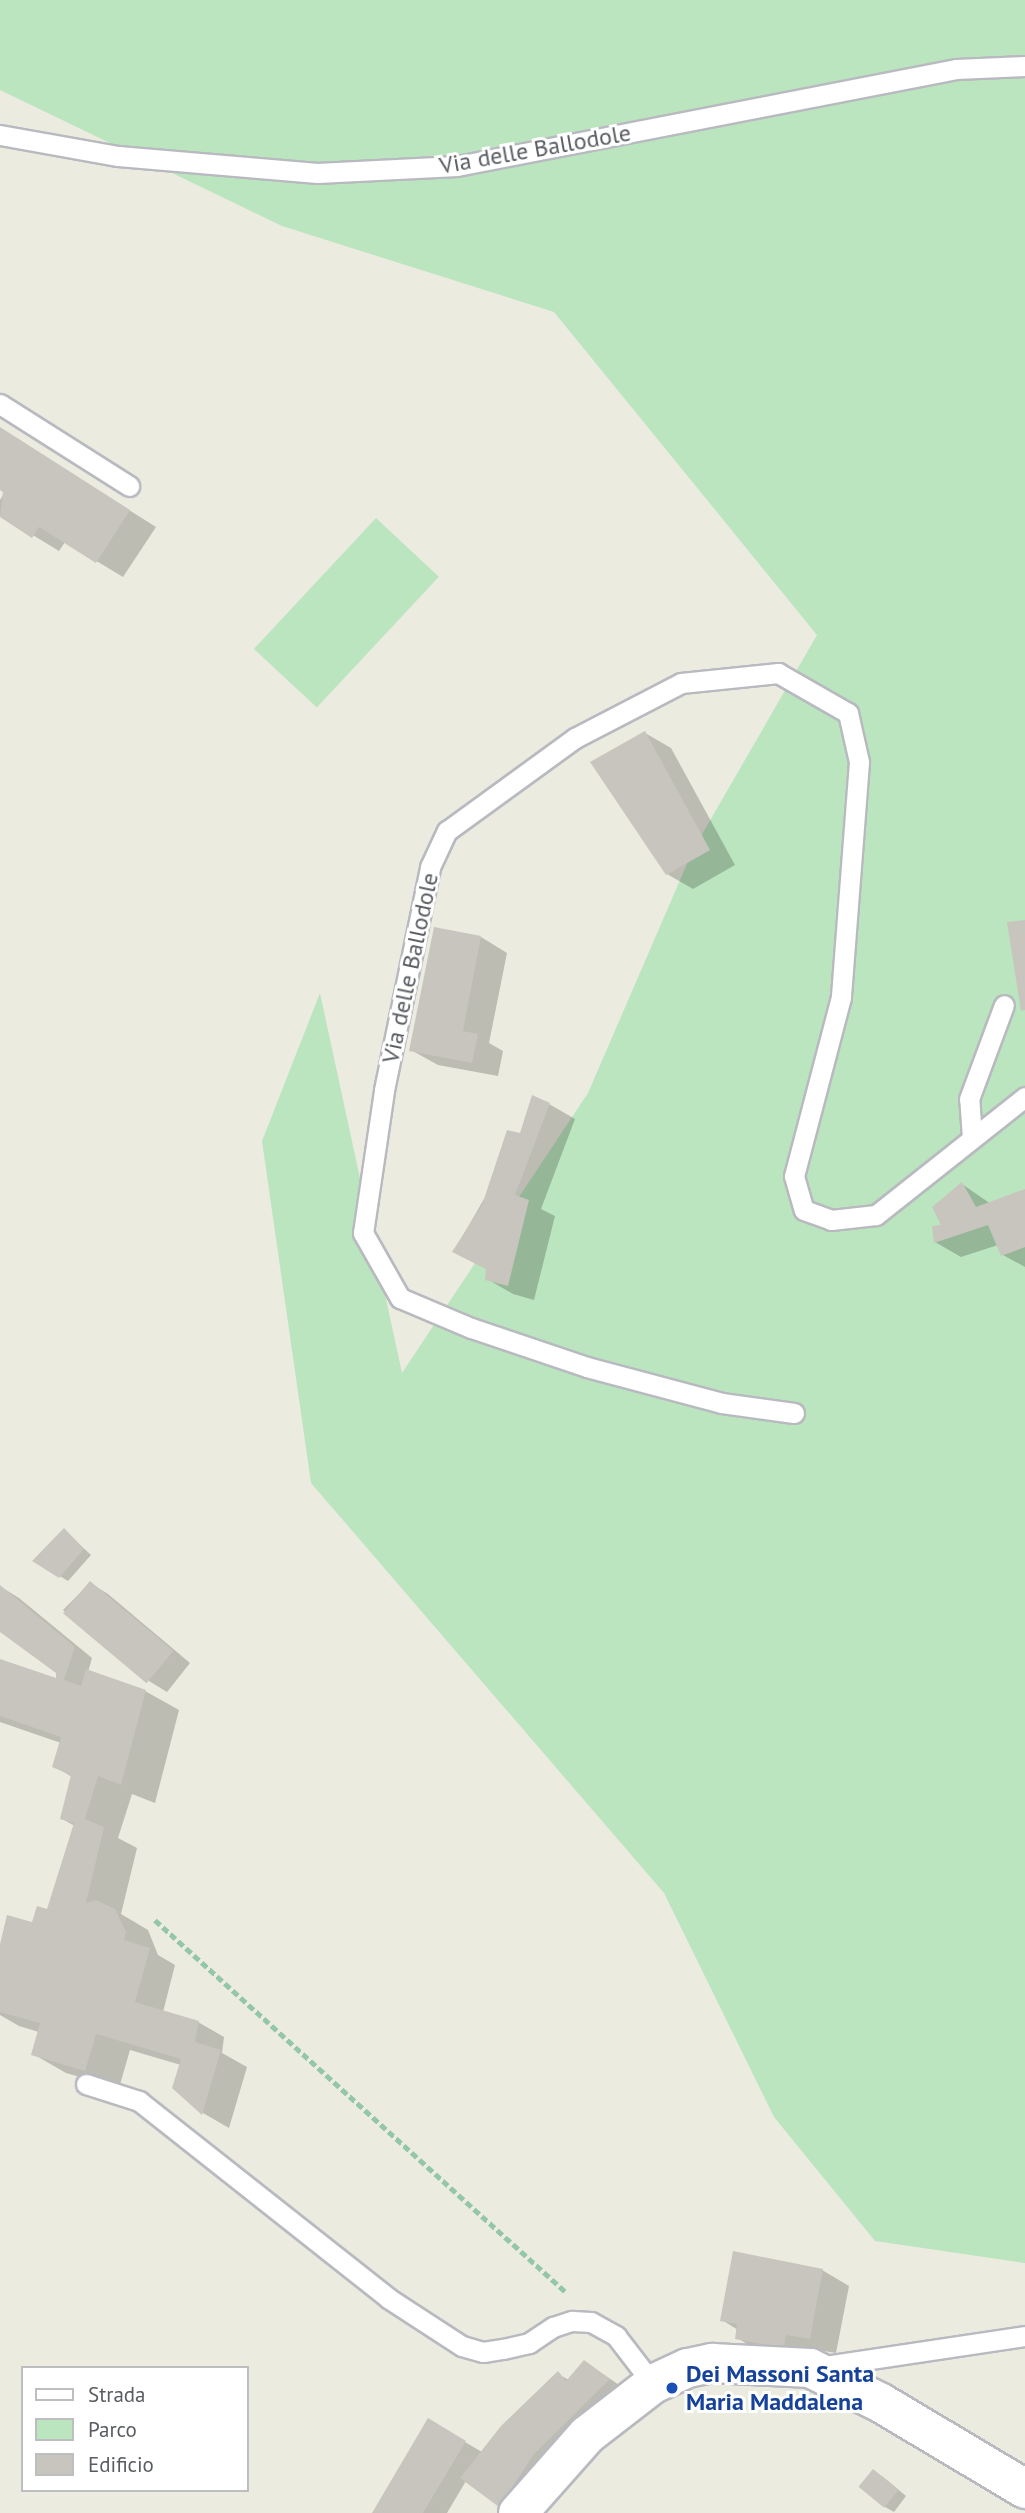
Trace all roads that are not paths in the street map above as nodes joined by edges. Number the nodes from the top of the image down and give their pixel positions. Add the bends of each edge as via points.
1 (1025, 66) edge
2 (0, 135) edge
3 (0, 404) edge
4 (129, 486) dead end
5 (1004, 1005) dead end
6 (1025, 1097) edge
7 (972, 1138) junction
8 (794, 1413) dead end
9 (86, 2084) dead end
10 (1025, 2336) edge
11 (810, 2368) junction
12 (653, 2384) junction
13 (1025, 2489) edge
14 (518, 2513) edge

1 - 2 lane, Via delle Ballodole via 956,69 457,166 317,173 118,156
3 - 4 lane
5 - 7 lane via 969,1099
6 - 7 lane, Via delle Ballodole
7 - 8 lane, Via delle Ballodole via 876,1215 831,1220 804,1210 794,1176 841,997 859,762 848,713 778,673 681,683 575,738 447,831 430,867 384,1090 363,1233 400,1298 471,1328 587,1367 722,1404
9 - 12 lane via 139,2101 388,2298 462,2346 482,2352 503,2349 529,2343 572,2321 591,2322 616,2336
10 - 11 lane
11 - 12 street via 712,2363
11 - 13 street via 881,2403
12 - 14 street via 587,2435

